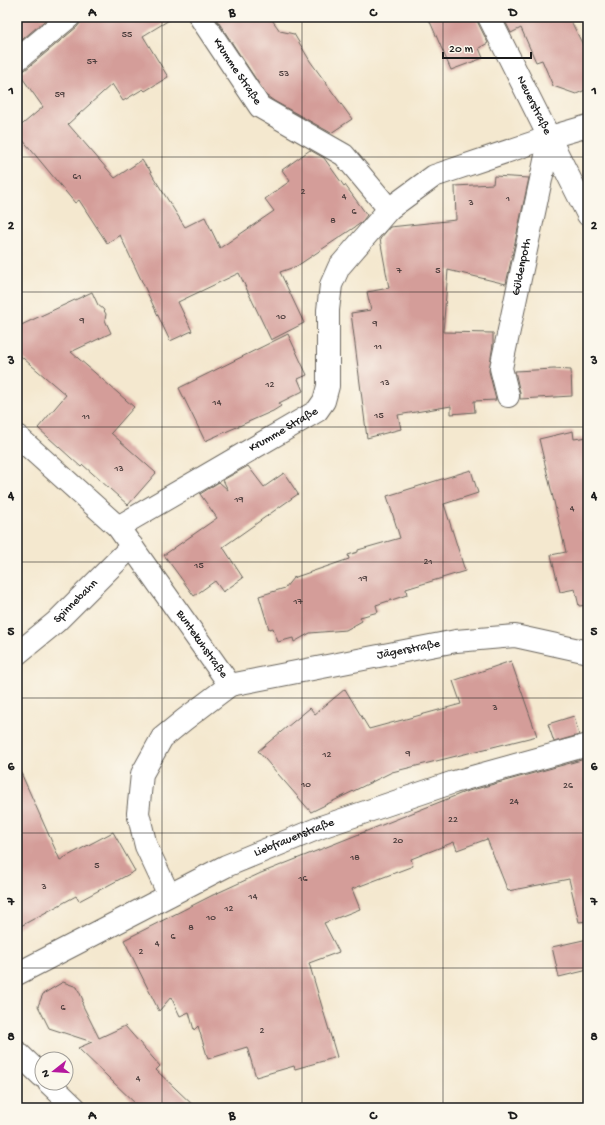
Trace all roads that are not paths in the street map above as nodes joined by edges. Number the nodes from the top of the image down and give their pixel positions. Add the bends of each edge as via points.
1 (69, 17) edge
2 (200, 17) edge
3 (489, 17) edge
4 (17, 60) edge
5 (588, 126) edge
6 (550, 137) junction
7 (389, 209) junction
8 (588, 215) edge
9 (508, 396) dead end
10 (17, 436) edge
11 (118, 527) junction
12 (132, 546) junction
13 (588, 652) edge
14 (17, 654) edge
15 (230, 686) junction
16 (588, 745) edge
17 (169, 895) junction
18 (17, 974) edge
19 (17, 1052) edge
20 (34, 1068) edge
21 (57, 1091) edge
22 (75, 1108) edge

1 - 4 street
2 - 7 street, Krumme Straße via 260,107 344,155
3 - 6 street, Neuerstraße
5 - 6 street, Neuerstraße
6 - 7 street, Krumme Straße via 434,176
6 - 8 street
6 - 9 street, Güldenpoth via 501,368
7 - 11 street, Krumme Straße via 339,267 331,285 328,310 328,386 324,400 317,410
10 - 11 street, Buntekuhstraße
11 - 12 street, Buntekuhstraße
12 - 14 street, Spinnebahn via 56,622
12 - 15 street, Buntekuhstraße
13 - 15 street, Jägerstraße via 515,636 456,641
15 - 17 street, Buntekuhstraße via 162,738 142,774 138,813 146,846
16 - 17 street, Liebfrauenstraße via 454,782 324,826 226,866
17 - 18 street, Liebfrauenstraße
19 - 20 street
21 - 22 street

